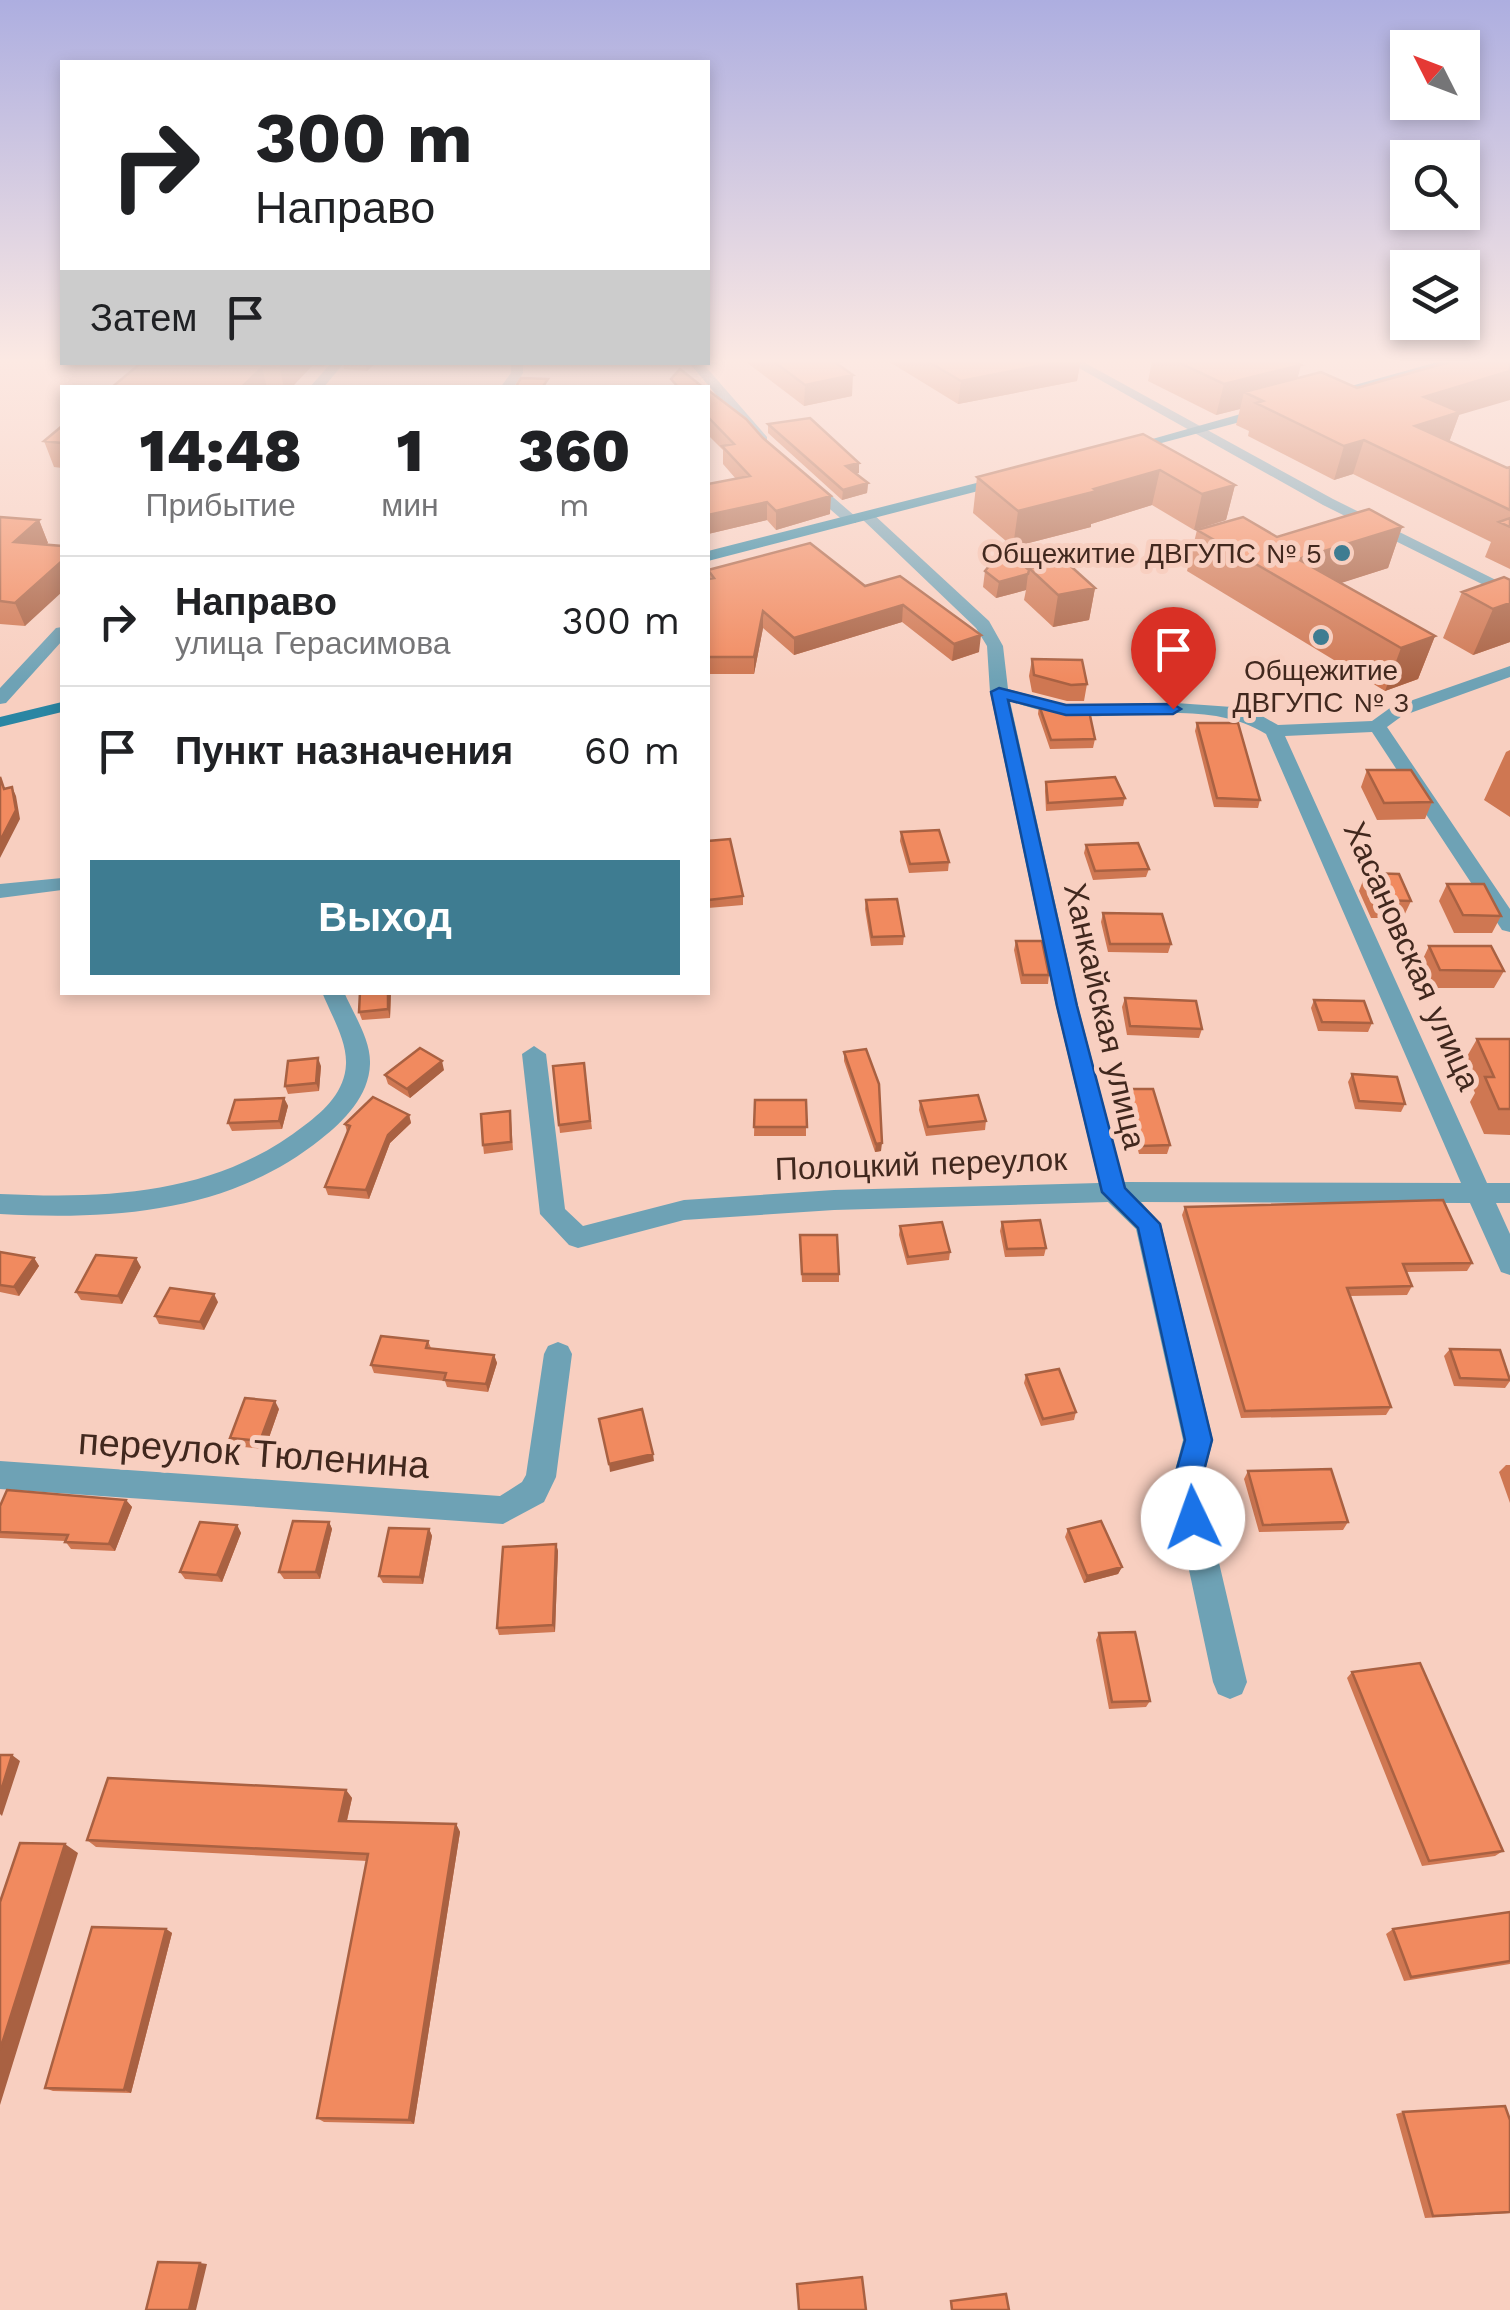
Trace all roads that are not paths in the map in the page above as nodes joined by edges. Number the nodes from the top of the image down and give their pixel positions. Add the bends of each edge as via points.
1 (1264, 466) edge
2 (1034, 472) edge
3 (797, 473) edge
4 (859, 518) junction
5 (710, 555) edge
6 (1510, 593) edge
7 (60, 634) edge
8 (1510, 672) edge
9 (999, 692) junction
10 (0, 699) edge
11 (60, 708) edge
12 (0, 722) edge
13 (1377, 726) junction
14 (1274, 731) junction
15 (60, 884) edge
16 (0, 891) edge
17 (1510, 924) edge
18 (335, 995) edge
19 (534, 1054) dead end
20 (1114, 1192) junction
21 (1480, 1192) junction
22 (1510, 1192) edge
23 (0, 1204) edge
24 (1510, 1264) edge
25 (558, 1354) dead end
26 (0, 1475) edge
27 (1230, 1682) dead end

1 - 6 street
2 - 4 street
3 - 4 street, Ханкайская улица
4 - 5 street
4 - 9 street, Ханкайская улица via 983,625 995,646
7 - 10 street
8 - 13 street via 1396,712
9 - 14 street via 1066,710 1244,715
9 - 20 street, Ханкайская улица
11 - 12 street
13 - 14 street
13 - 17 street
14 - 21 street, Хасановская улица
15 - 16 street
18 - 23 street via 358,1058 352,1094 276,1161 204,1193 140,1202
19 - 20 street, Полоцкий переулок via 550,1201 578,1238 684,1210
20 - 21 street, Полоцкий переулок
20 - 27 street, Ханкайская улица via 1148,1224 1198,1440 1186,1486
21 - 22 street, Полоцкий переулок
21 - 24 street, Хасановская улица
25 - 26 street, переулок Тюленина via 541,1477 534,1492 503,1510

